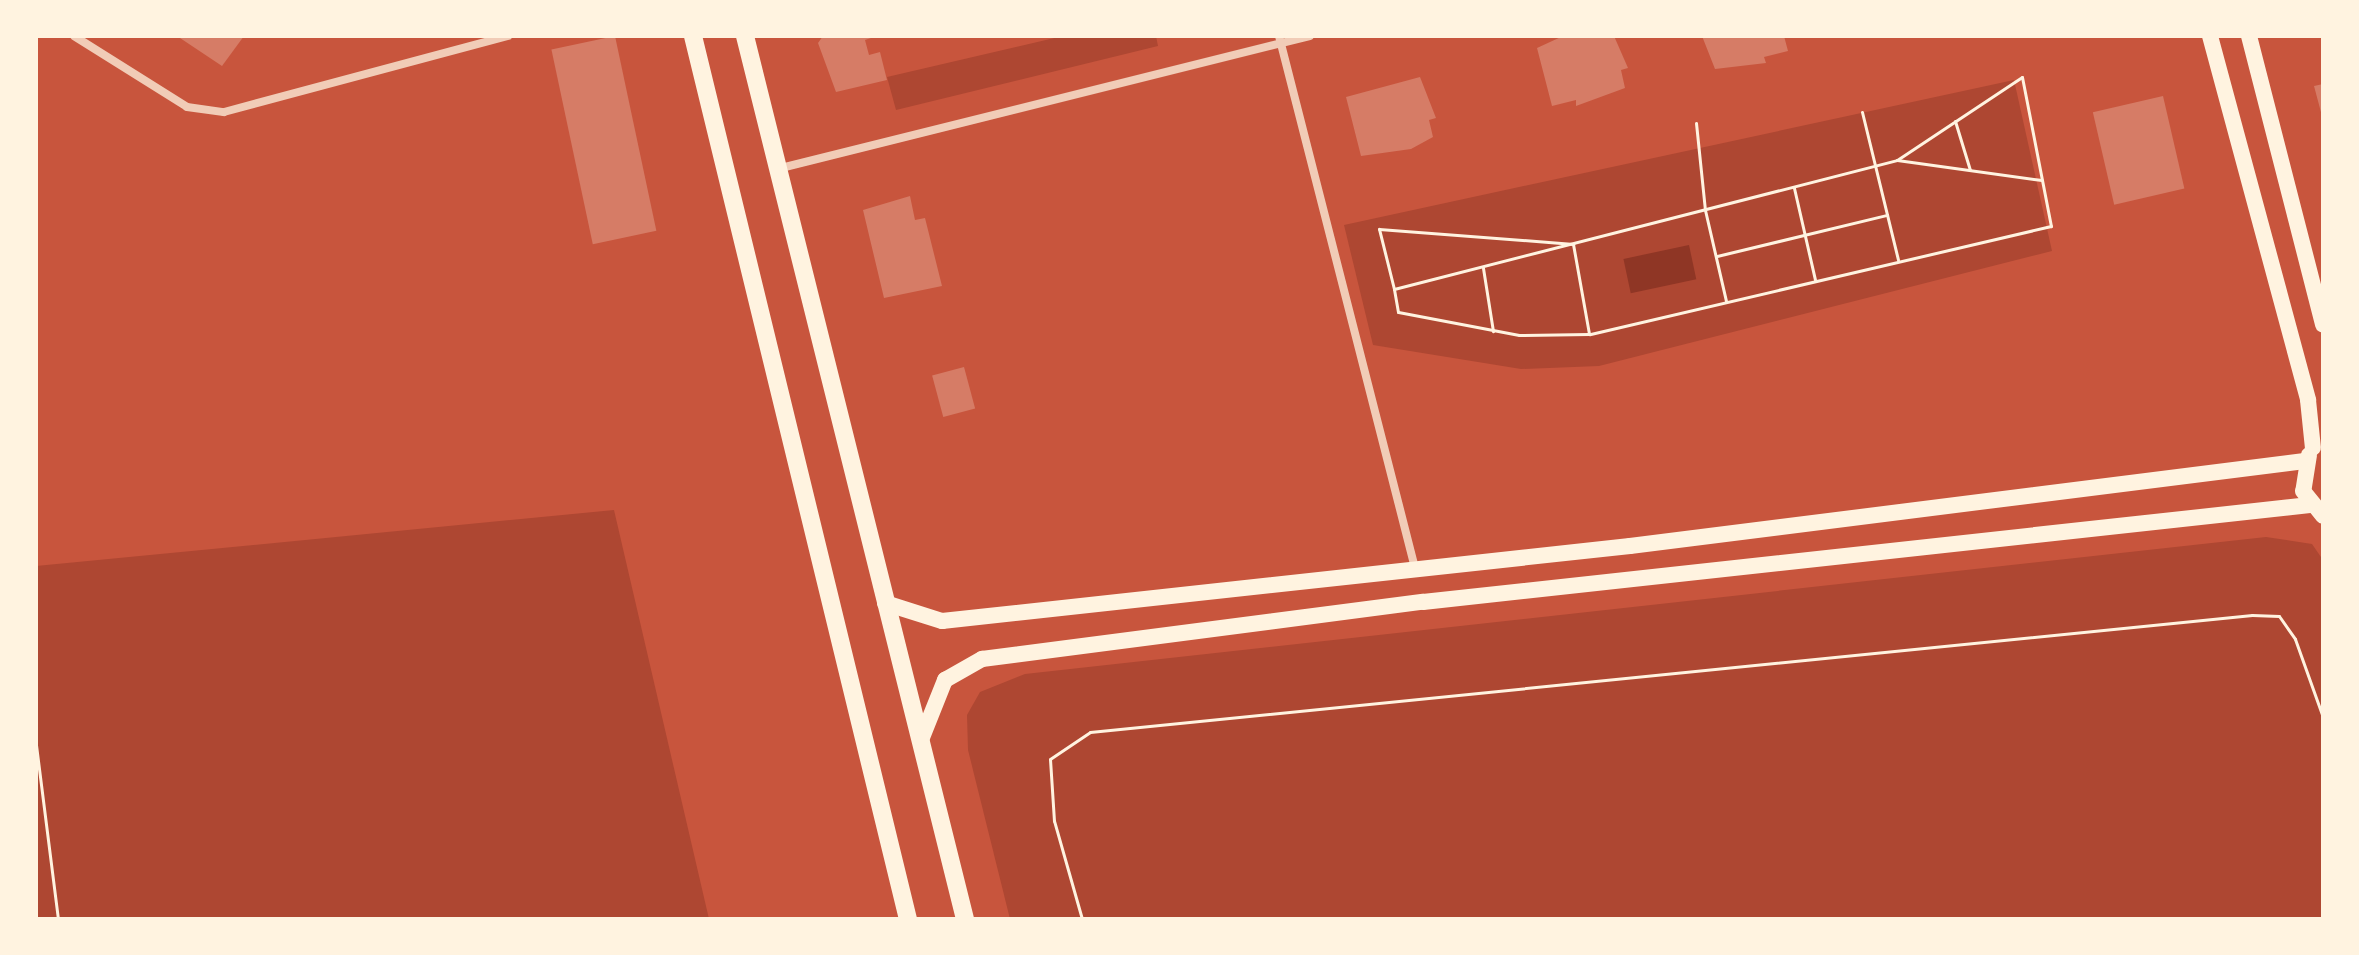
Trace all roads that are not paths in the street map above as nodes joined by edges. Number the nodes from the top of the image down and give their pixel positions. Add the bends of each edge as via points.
1 (74, 36) edge
2 (508, 36) edge
3 (693, 36) edge
4 (745, 36) edge
5 (1310, 36) edge
6 (2210, 36) edge
7 (2249, 36) edge
8 (1280, 39) edge
9 (776, 169) junction
10 (2323, 325) edge
11 (2314, 449) edge
12 (2317, 510) edge
13 (1415, 568) junction
14 (885, 603) junction
15 (920, 746) junction
16 (908, 919) edge
17 (965, 919) edge

1 - 2 street via 187,107 224,112
3 - 16 main road
4 - 9 main road
5 - 8 street
6 - 11 main road via 2308,400
7 - 10 main road
8 - 9 street
8 - 13 street
9 - 14 main road
11 - 12 main road
11 - 13 main road
12 - 15 main road via 1423,602 982,659 945,680
13 - 14 main road via 942,621 919,620
14 - 15 main road
15 - 17 main road

